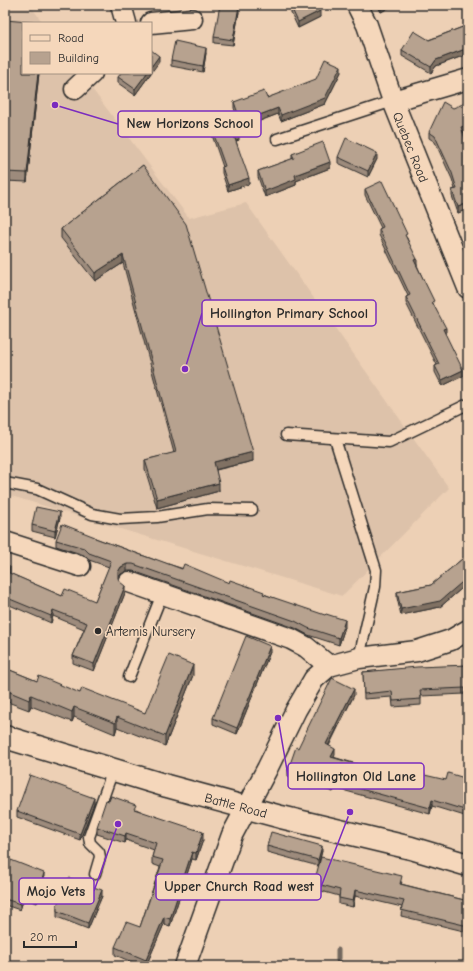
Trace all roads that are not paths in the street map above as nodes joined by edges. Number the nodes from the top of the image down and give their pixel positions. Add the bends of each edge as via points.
1 (121, 5) edge
2 (356, 5) edge
3 (192, 19) dead end
4 (126, 22) edge
5 (152, 23) edge
6 (91, 74) edge
7 (468, 79) edge
8 (75, 89) dead end
9 (393, 101) junction
10 (277, 139) dead end
11 (464, 265) edge
12 (468, 288) edge
13 (468, 404) edge
14 (286, 435) dead end
15 (335, 439) junction
16 (5, 482) edge
17 (252, 510) dead end
18 (5, 542) edge
19 (80, 566) dead end
20 (129, 582) dead end
21 (162, 594) junction
22 (468, 630) edge
23 (359, 658) junction
24 (329, 666) junction
25 (129, 677) dead end
26 (5, 738) edge
27 (113, 770) junction
28 (247, 808) junction
29 (468, 866) edge
30 (95, 874) dead end
31 (185, 966) edge

1 - 4 street
2 - 9 street, Quebec Road via 367,25
3 - 5 street
6 - 8 street
7 - 9 street
9 - 10 lane
9 - 11 street, Quebec Road
11 - 12 street, Quebec Road
13 - 15 lane via 389,442
14 - 15 lane
15 - 23 lane via 376,570 376,587
16 - 17 lane via 37,489 92,514 120,519 157,517 208,509
18 - 19 street
20 - 21 street
21 - 24 street via 291,639 306,647
21 - 25 lane
22 - 23 street via 451,640 417,651
23 - 24 street
24 - 28 street via 314,679 307,691
26 - 27 main road, Battle Road
27 - 28 main road, Battle Road
27 - 30 lane via 88,837 100,857
28 - 29 main road, Battle Road via 410,848
28 - 31 street via 232,835

